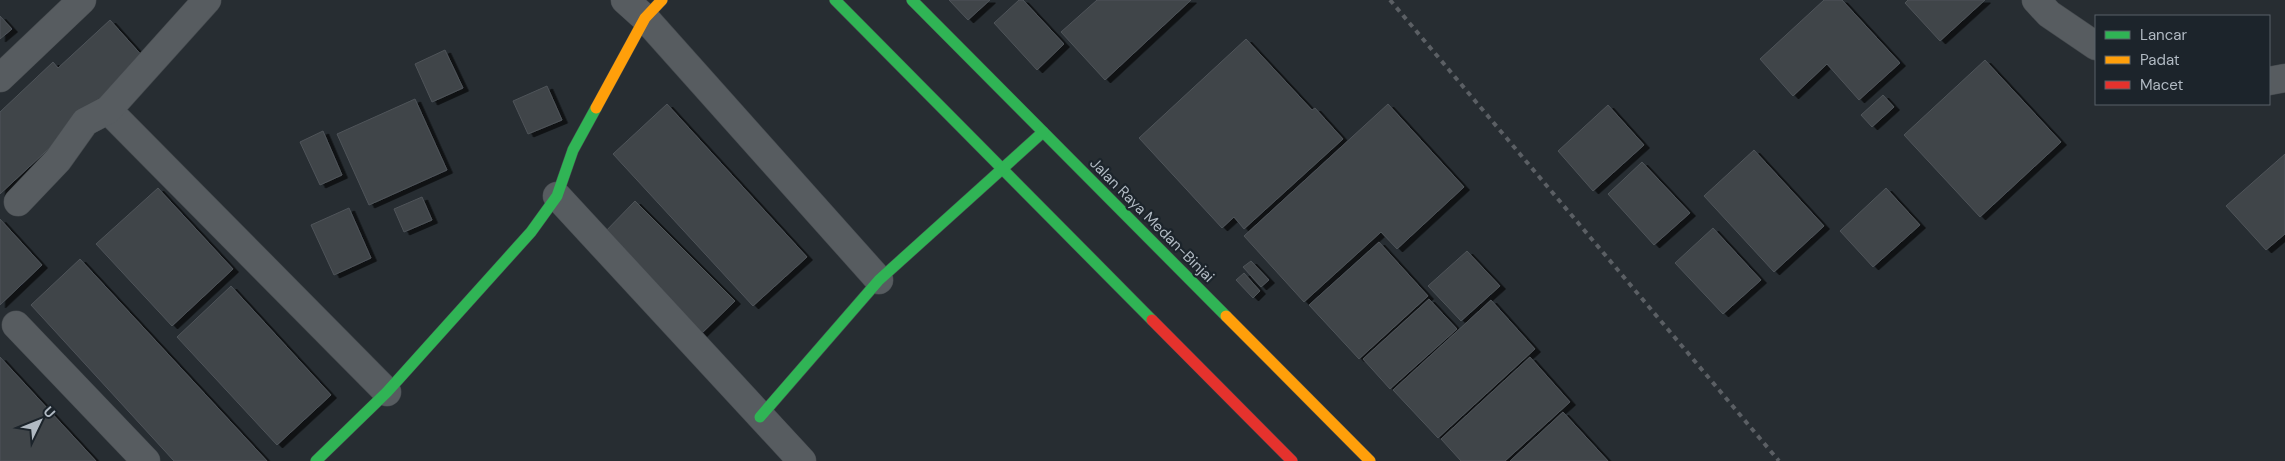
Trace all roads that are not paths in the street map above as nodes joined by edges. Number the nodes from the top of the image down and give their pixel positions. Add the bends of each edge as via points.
1 (82, 0) edge
2 (207, 0) edge
3 (625, 0) edge
4 (835, 0) edge
5 (912, 0) edge
6 (2036, 0) edge
7 (654, 9) edge
8 (2095, 45) edge
9 (0, 78) edge
10 (2285, 78) edge
11 (2270, 80) edge
12 (108, 110) junction
13 (1043, 132) junction
14 (1003, 170) junction
15 (557, 196) junction
16 (18, 202) dead end
17 (879, 280) junction
18 (16, 325) dead end
19 (387, 392) junction
20 (760, 417) junction
21 (146, 461) edge
22 (316, 461) edge
23 (802, 461) edge
24 (1292, 461) edge
25 (1370, 461) edge

1 - 9 street
2 - 12 street
3 - 7 street
4 - 14 main road
5 - 13 main road, Jalan Raya Medan-Binjai
6 - 8 street via 2049,14
7 - 15 main road via 573,150
7 - 17 street
10 - 11 street
12 - 16 street via 85,122 58,160
12 - 19 street
13 - 14 main road
13 - 25 main road, Jalan Raya Medan-Binjai
14 - 17 main road
14 - 24 main road
15 - 19 main road via 531,232
15 - 20 street
17 - 20 main road
18 - 21 street
19 - 22 main road
20 - 23 street

